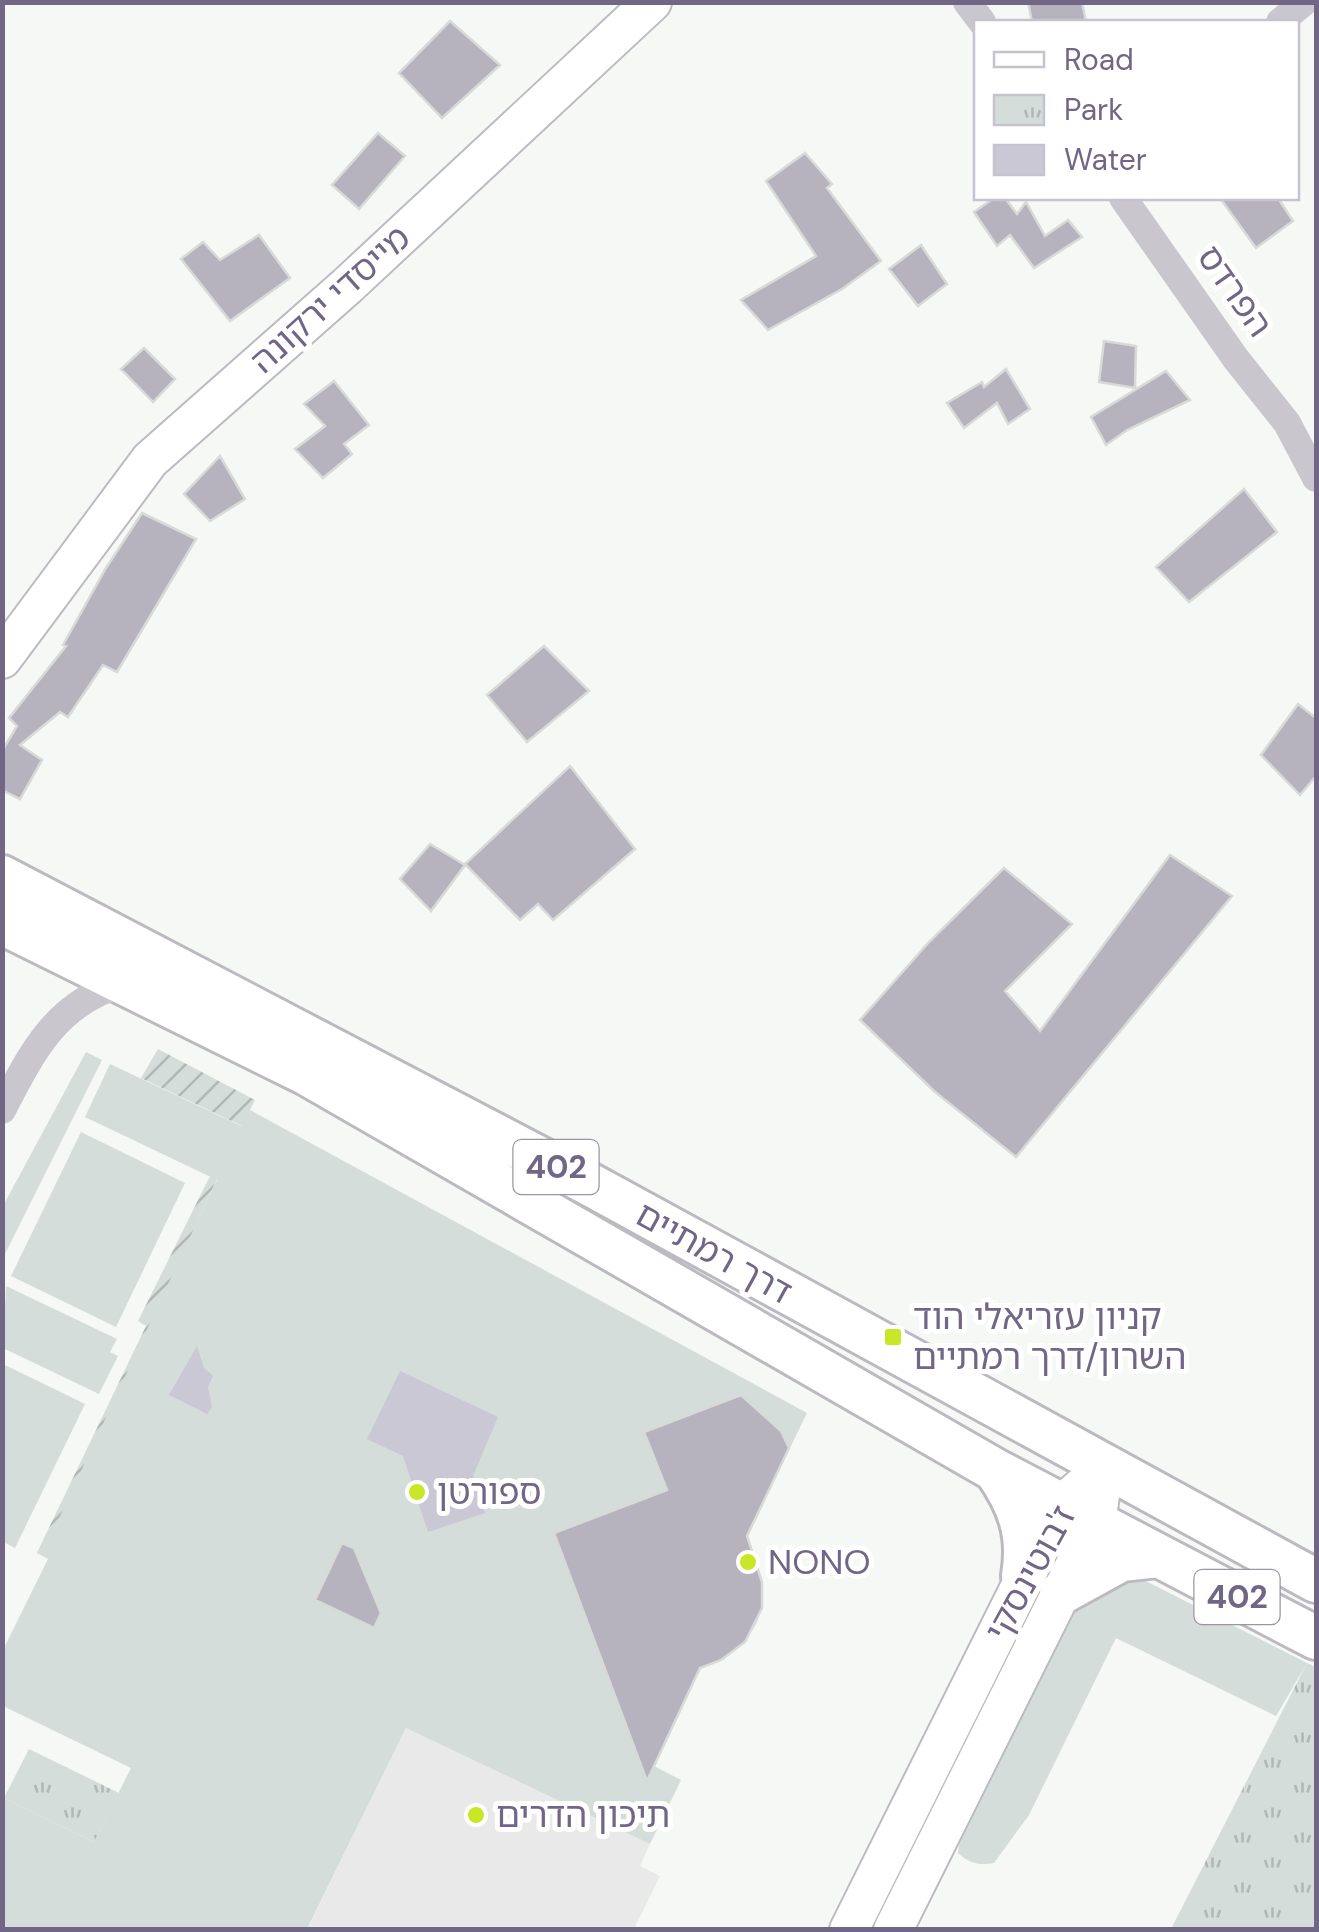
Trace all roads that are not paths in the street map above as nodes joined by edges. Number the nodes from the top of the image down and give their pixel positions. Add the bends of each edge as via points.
1 (652, 2) edge
2 (1304, 2) edge
3 (1282, 20) edge
4 (1124, 200) edge
5 (1316, 478) edge
6 (34, 619) junction
7 (2, 659) edge
8 (2, 680) edge
9 (2, 877) edge
10 (2, 923) edge
11 (125, 983) junction
12 (2, 1110) edge
13 (1104, 1468) junction
14 (995, 1470) junction
15 (1078, 1514) junction
16 (1158, 1556) junction
17 (1316, 1580) edge
18 (1042, 1584) junction
19 (1316, 1638) edge
20 (849, 1930) edge
21 (893, 1930) edge

1 - 6 street, מייסדי ירקונה via 150,460
2 - 3 street
4 - 5 street, הפרדס via 1287,424
6 - 7 street, מייסדי ירקונה
6 - 8 street, מייסדי ירקונה
9 - 13 main road, דרך רמתיים / 402 via 573,1176
10 - 11 main road, דרך רמתיים / 402
11 - 12 street via 88,995 54,1022
11 - 14 main road, דרך רמתיים / 402 via 307,1074
13 - 15 street, ז'בוטינסקי
13 - 17 main road, דרך רמתיים / 402
14 - 15 main road, דרך רמתיים / 402
14 - 18 main road via 1021,1517
15 - 16 main road, דרך רמתיים / 402
15 - 18 street, ז'בוטינסקי
16 - 18 main road
16 - 19 main road, דרך רמתיים / 402
18 - 20 street, ז'בוטינסקי
18 - 21 street, ז'בוטינסקי

